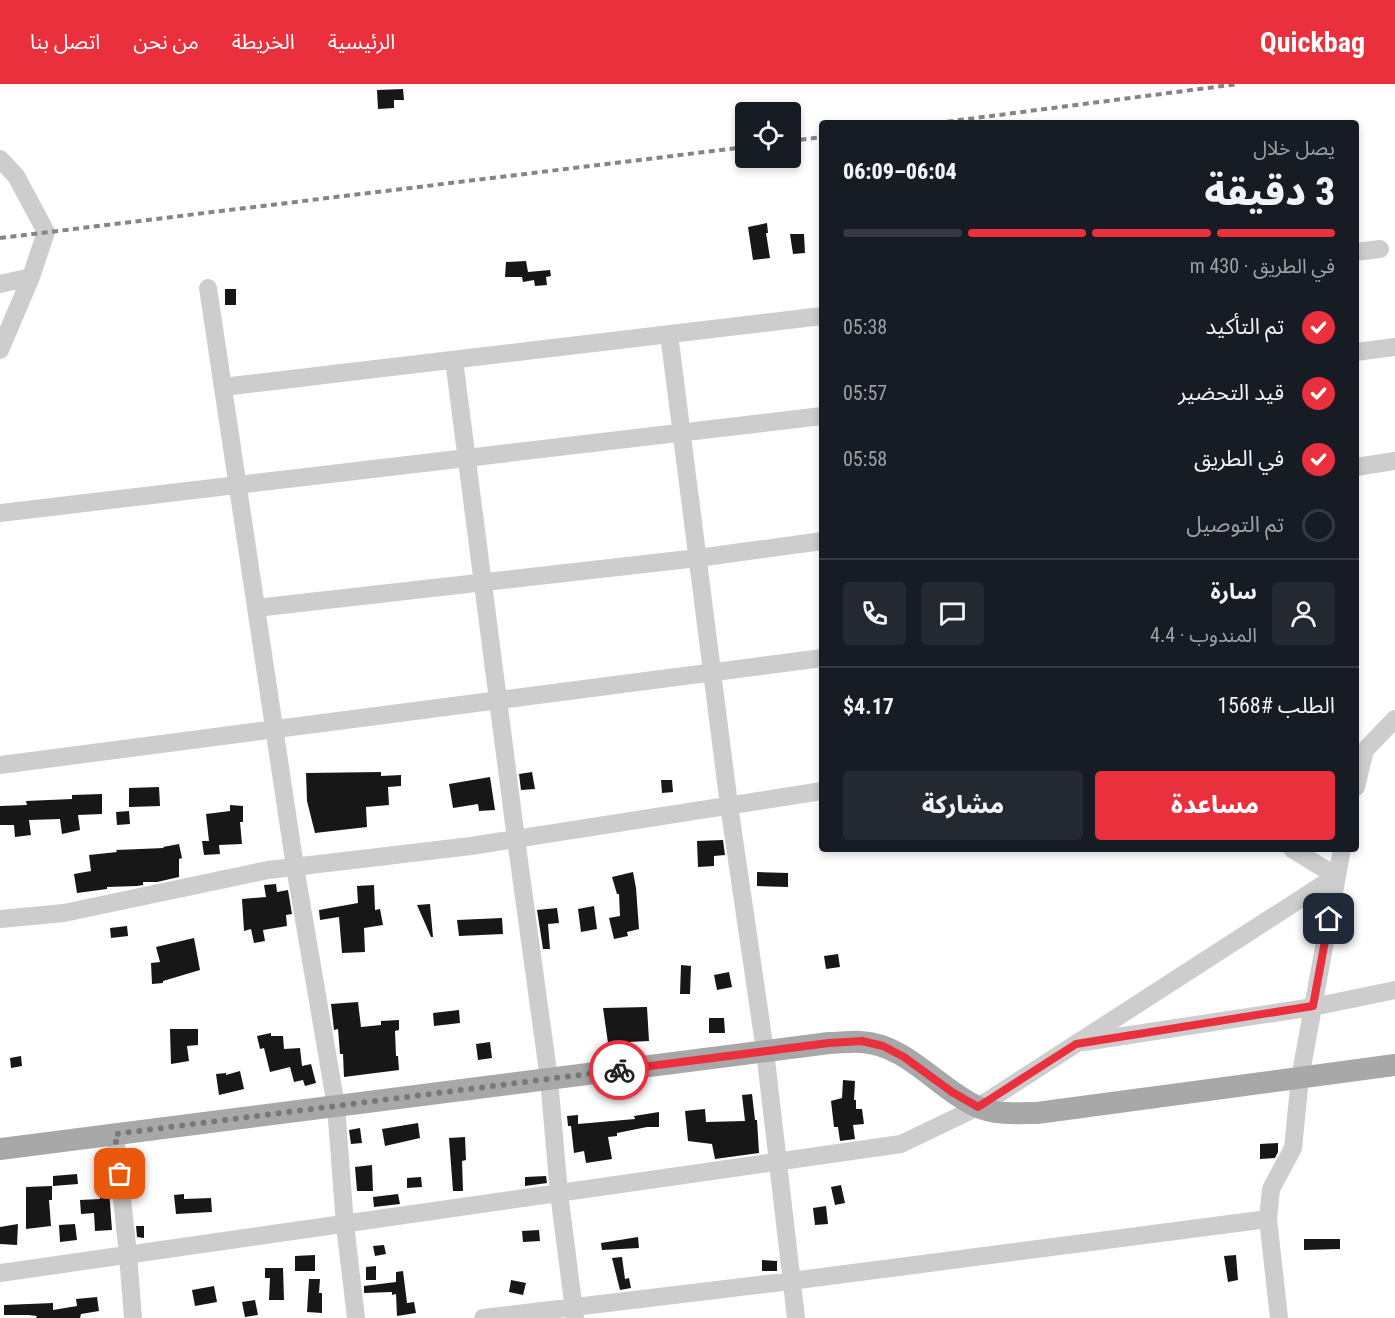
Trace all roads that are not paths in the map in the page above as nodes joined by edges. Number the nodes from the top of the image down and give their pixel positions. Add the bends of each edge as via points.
1 (0, 159) edge
2 (1380, 249) dead end
3 (1359, 252) edge
4 (31, 277) junction
5 (0, 284) edge
6 (208, 288) dead end
7 (819, 316) edge
8 (669, 334) junction
9 (1395, 347) edge
10 (0, 350) edge
11 (1359, 352) edge
12 (454, 360) junction
13 (223, 387) junction
14 (819, 416) edge
15 (682, 432) junction
16 (467, 458) junction
17 (1395, 461) edge
18 (1359, 467) edge
19 (238, 485) junction
20 (0, 513) edge
21 (819, 541) edge
22 (698, 558) junction
23 (483, 582) junction
24 (256, 608) junction
25 (819, 658) edge
26 (712, 672) junction
27 (498, 700) junction
28 (1395, 719) edge
29 (274, 729) junction
30 (0, 765) edge
31 (1359, 775) edge
32 (819, 790) edge
33 (729, 805) junction
34 (516, 839) junction
35 (1297, 852) edge
36 (1341, 852) edge
37 (295, 867) junction
38 (1336, 876) junction
39 (0, 919) edge
40 (1395, 990) edge
41 (1313, 1006) junction
42 (1076, 1044) junction
43 (765, 1051) junction
44 (1395, 1065) edge
45 (1300, 1078) junction
46 (549, 1079) junction
47 (336, 1106) junction
48 (978, 1107) junction
49 (115, 1134) junction
50 (0, 1149) edge
51 (778, 1162) junction
52 (559, 1193) junction
53 (1268, 1219) junction
54 (345, 1225) junction
55 (128, 1255) junction
56 (0, 1273) edge
57 (792, 1281) junction
58 (574, 1312) edge
59 (133, 1318) edge
60 (356, 1318) edge
61 (483, 1318) edge
62 (796, 1318) edge
63 (1279, 1318) edge

1 - 4 street via 16,176 46,232
2 - 3 street
4 - 5 street
4 - 10 street
6 - 13 street
7 - 8 street
8 - 12 street
8 - 15 street
9 - 11 street
12 - 13 street
12 - 16 street
13 - 19 street
14 - 15 street
15 - 16 street
15 - 22 street
16 - 19 street
16 - 23 street
17 - 18 street
19 - 20 street
19 - 24 street
21 - 22 street
22 - 23 street
22 - 26 street
23 - 24 street
23 - 27 street
24 - 29 street
25 - 26 street
26 - 27 street
26 - 33 street
27 - 29 street
27 - 34 street
28 - 31 street via 1365,750
29 - 30 street
29 - 37 street
32 - 33 street
33 - 34 street
33 - 43 street
34 - 37 street
34 - 46 street
35 - 38 street
36 - 38 street
37 - 39 street via 63,913
37 - 47 street
38 - 41 street
38 - 42 street
40 - 41 street
41 - 42 street
41 - 45 street
42 - 48 street
43 - 46 main road
43 - 48 main road via 862,1041 883,1046
43 - 51 street
44 - 45 main road
45 - 48 main road via 1037,1113 999,1113
45 - 53 street via 1293,1148 1271,1189
46 - 47 main road
46 - 52 street
47 - 49 main road
47 - 54 street
48 - 51 street via 901,1144
49 - 50 main road
49 - 55 street
51 - 52 street
51 - 57 street
52 - 54 street
52 - 58 street
53 - 57 street
53 - 63 street
54 - 55 street
54 - 60 street
55 - 56 street
55 - 59 street
57 - 58 street
57 - 62 street
58 - 61 street

